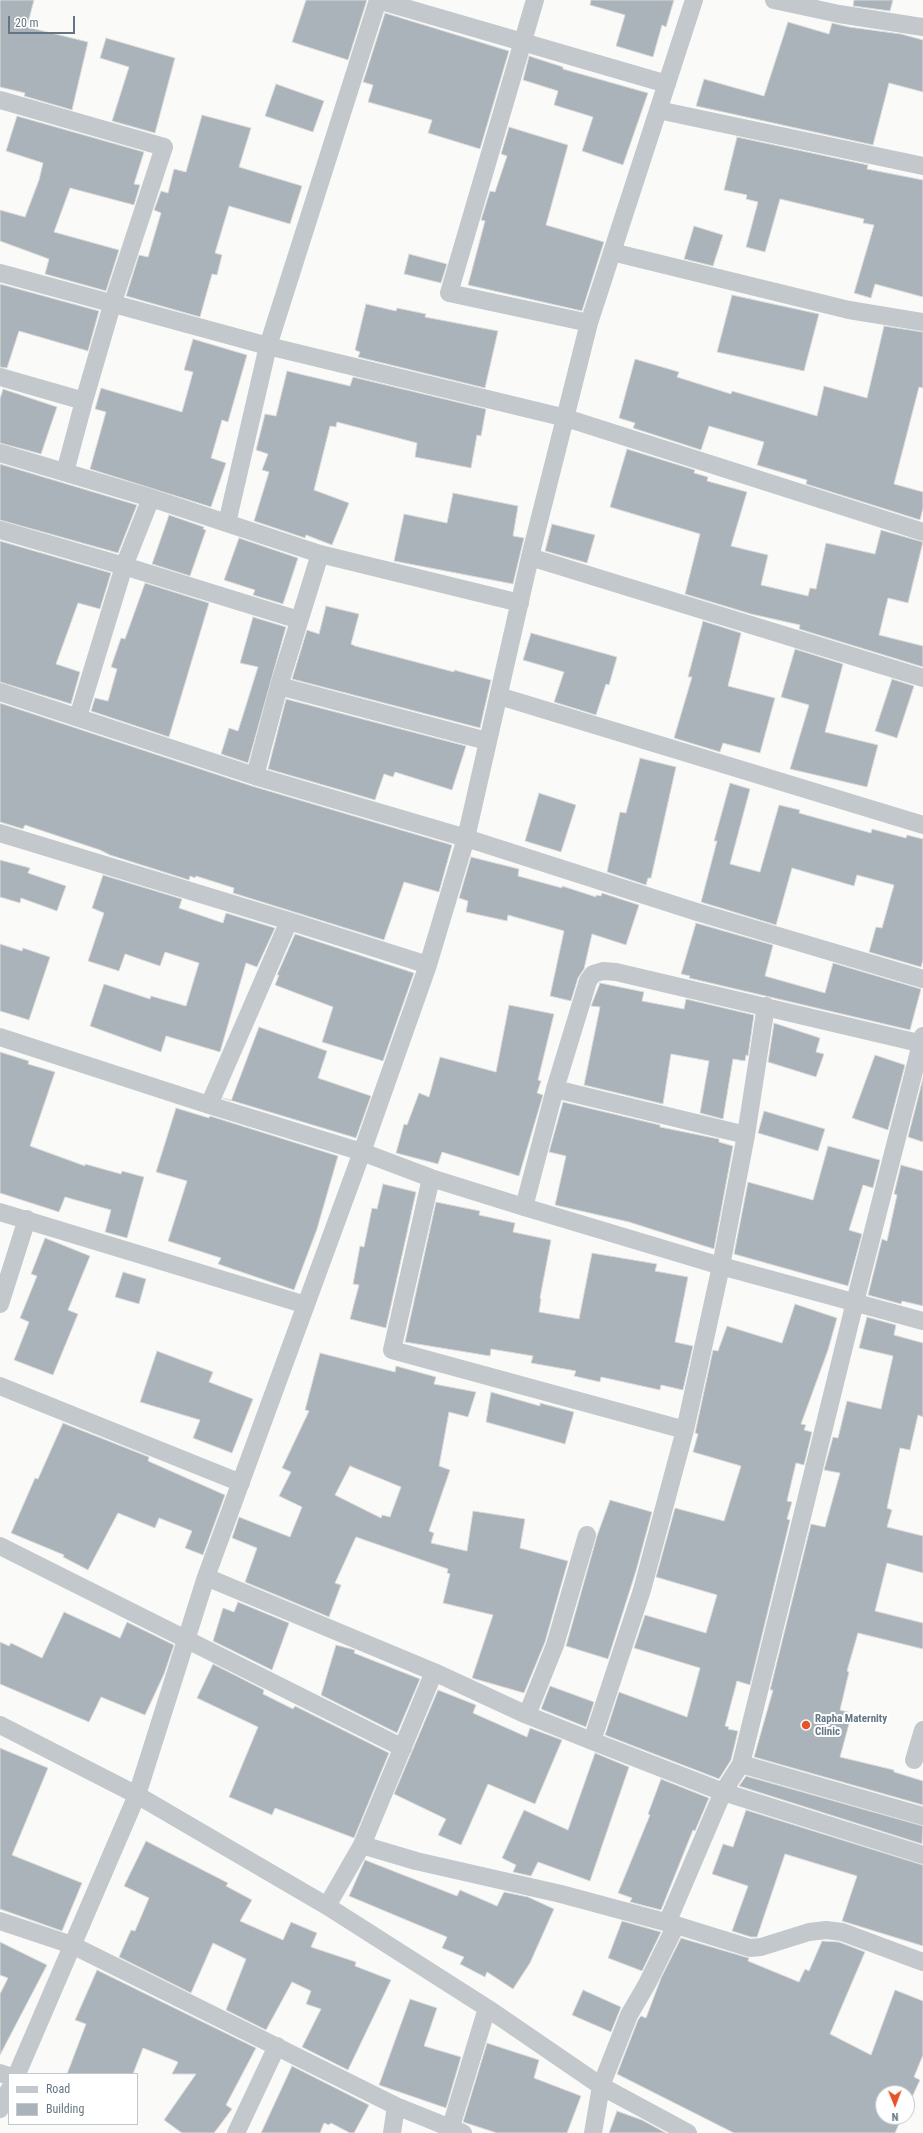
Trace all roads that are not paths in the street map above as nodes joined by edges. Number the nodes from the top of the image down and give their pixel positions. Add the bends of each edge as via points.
1 (378, 0) edge
2 (535, 0) edge
3 (694, 0) edge
4 (774, 0) edge
5 (841, 7) edge
6 (923, 27) edge
7 (522, 41) junction
8 (667, 84) junction
9 (0, 100) edge
10 (658, 110) junction
11 (923, 166) edge
12 (612, 252) junction
13 (0, 274) edge
14 (112, 305) junction
15 (923, 322) edge
16 (589, 323) junction
17 (268, 346) junction
18 (0, 377) edge
19 (84, 401) junction
20 (566, 418) junction
21 (0, 453) edge
22 (66, 472) junction
23 (151, 498) junction
24 (227, 523) junction
25 (0, 530) edge
26 (923, 532) edge
27 (320, 554) junction
28 (530, 557) junction
29 (124, 566) junction
30 (520, 603) junction
31 (299, 620) junction
32 (923, 678) edge
33 (279, 686) junction
34 (0, 692) edge
35 (499, 696) junction
36 (78, 717) junction
37 (487, 741) junction
38 (254, 776) junction
39 (923, 825) edge
40 (0, 833) edge
41 (466, 838) junction
42 (289, 921) junction
43 (428, 965) junction
44 (923, 979) edge
45 (766, 1006) junction
46 (0, 1037) edge
47 (922, 1041) edge
48 (555, 1089) junction
49 (209, 1105) junction
50 (746, 1135) junction
51 (362, 1152) junction
52 (431, 1178) junction
53 (524, 1207) junction
54 (0, 1212) edge
55 (27, 1219) junction
56 (721, 1266) junction
57 (855, 1302) junction
58 (0, 1304) edge
59 (306, 1305) junction
60 (923, 1321) edge
61 (0, 1386) edge
62 (685, 1430) junction
63 (241, 1483) junction
64 (586, 1535) dead end
65 (0, 1546) edge
66 (206, 1577) junction
67 (185, 1638) junction
68 (434, 1672) junction
69 (527, 1715) junction
70 (0, 1725) edge
71 (923, 1730) edge
72 (592, 1741) junction
73 (403, 1748) junction
74 (914, 1760) dead end
75 (741, 1764) junction
76 (723, 1792) junction
77 (137, 1795) junction
78 (923, 1816) edge
79 (362, 1845) junction
80 (923, 1855) edge
81 (327, 1906) junction
82 (0, 1921) edge
83 (672, 1924) junction
84 (72, 1946) junction
85 (923, 1962) edge
86 (487, 2008) junction
87 (277, 2046) junction
88 (17, 2073) edge
89 (601, 2086) junction
90 (8, 2092) edge
91 (396, 2106) junction
92 (0, 2109) edge
93 (454, 2131) edge
94 (236, 2133) edge
95 (392, 2133) edge
96 (593, 2133) edge
97 (688, 2133) edge

1 - 7 street
1 - 17 street
2 - 7 street
3 - 8 street
4 - 5 street
5 - 6 street
7 - 8 street
7 - 16 street via 450,293
8 - 10 street
9 - 14 street via 164,147
10 - 11 street
10 - 12 street
12 - 15 street via 849,310
12 - 16 street
13 - 14 street
14 - 17 street
14 - 19 street
16 - 20 street
17 - 20 street
17 - 24 street
18 - 19 street
19 - 22 street
20 - 26 street
20 - 28 street
21 - 22 street
22 - 23 street
23 - 24 street
23 - 29 street
24 - 27 street
25 - 29 street
27 - 30 street
27 - 31 street
28 - 30 street
28 - 32 street
29 - 31 street
29 - 36 street
30 - 35 street
31 - 33 street
33 - 37 street
33 - 38 street
34 - 36 street
35 - 37 street
35 - 39 street
36 - 38 street
37 - 41 street
38 - 41 street
40 - 42 street
41 - 43 street
41 - 44 street via 697,912
42 - 43 street
42 - 49 street
43 - 51 street
45 - 47 street
45 - 48 street via 616,972 603,971 594,974 588,981
45 - 50 street
46 - 49 street
47 - 57 street
48 - 50 street
48 - 53 street
49 - 51 street
50 - 56 street
51 - 52 street
51 - 59 street
52 - 53 street
52 - 62 street via 392,1350
53 - 56 street
54 - 55 street
55 - 58 street
55 - 59 street
56 - 57 street
56 - 62 street
57 - 60 street
57 - 75 street
59 - 63 street
61 - 63 street
62 - 72 street via 642,1590
63 - 66 street
64 - 69 street via 555,1645
65 - 67 street
66 - 67 street
66 - 68 street
67 - 73 street
67 - 77 street
68 - 69 street
68 - 73 street
69 - 72 street
70 - 77 street
71 - 74 street
72 - 76 street
73 - 79 street
75 - 76 street
75 - 78 street
76 - 80 street
76 - 83 street
77 - 81 street
77 - 84 street
79 - 81 street
79 - 83 street via 416,1861 553,1892
81 - 86 street
82 - 84 street
83 - 85 street via 750,1948 809,1932 842,1932
83 - 89 street via 647,1984 629,2015
84 - 87 street
84 - 88 street
86 - 89 street
86 - 93 street
87 - 91 street
87 - 94 street
89 - 96 street
89 - 97 street
90 - 92 street
91 - 93 street
91 - 95 street

